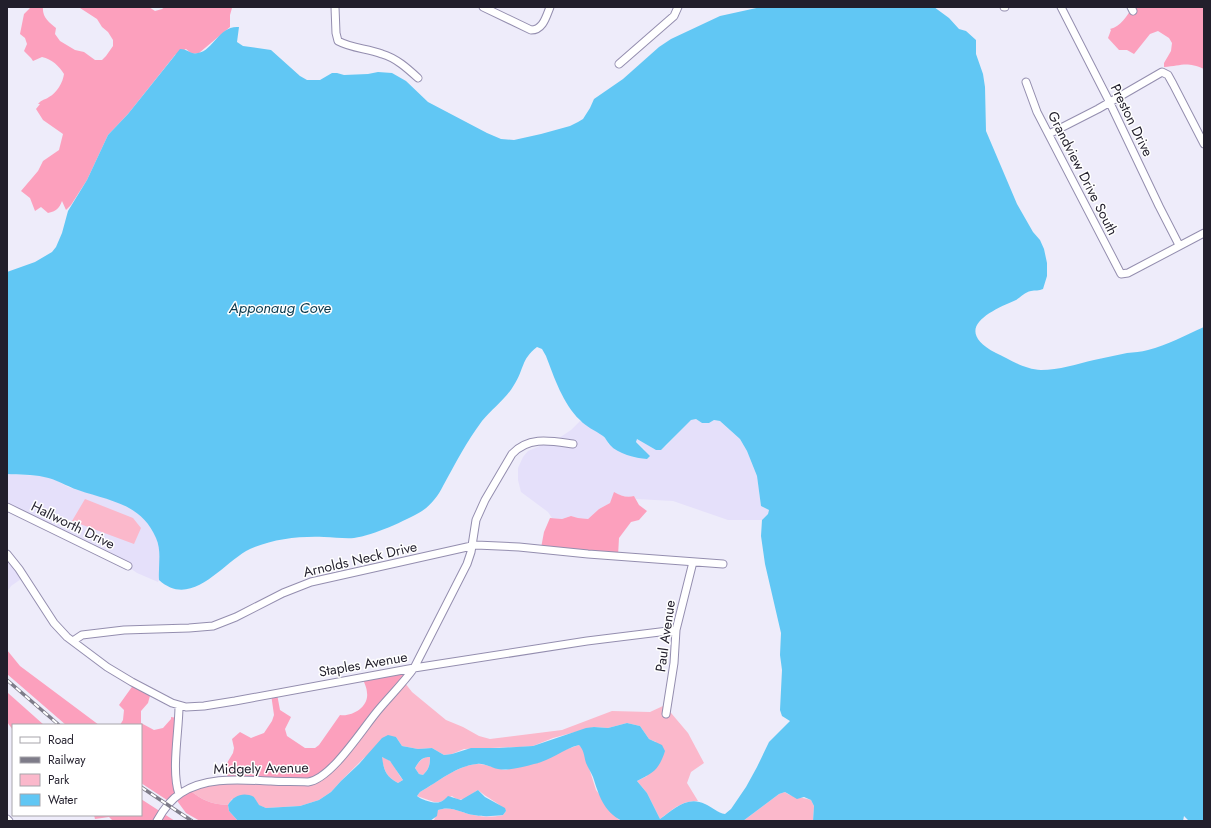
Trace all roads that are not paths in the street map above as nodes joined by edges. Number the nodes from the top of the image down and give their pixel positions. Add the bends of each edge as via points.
1 (335, 7) edge
2 (483, 7) edge
3 (550, 7) edge
4 (678, 7) edge
5 (1061, 7) edge
6 (619, 64) dead end
7 (418, 78) dead end
8 (1026, 82) dead end
9 (1109, 101) junction
10 (1049, 134) junction
11 (1204, 144) edge
12 (1204, 233) edge
13 (1179, 245) junction
14 (573, 444) dead end
15 (7, 506) edge
16 (471, 546) junction
17 (7, 554) edge
18 (693, 562) junction
19 (723, 564) dead end
20 (128, 566) dead end
21 (676, 630) junction
22 (73, 641) junction
23 (414, 668) junction
24 (179, 706) junction
25 (666, 714) dead end
26 (179, 794) junction
27 (157, 821) edge

1 - 7 street via 338,41 382,53
2 - 3 street via 531,30 541,26
4 - 6 street via 674,16
5 - 9 street, Preston Drive
8 - 10 street, Grandview Drive South via 1037,112
9 - 10 street
9 - 11 street via 1162,72 1168,75 1174,84
9 - 13 street, Preston Drive
10 - 13 street, Grandview Drive South via 1121,274 1128,273
12 - 13 street
14 - 16 street, Midgely Avenue via 534,442 516,450 479,513
15 - 20 street, Hallworth Drive
16 - 18 street, Arnolds Neck Drive via 519,547
16 - 22 street, Arnolds Neck Drive via 310,582 213,626 124,630 82,635
16 - 23 street, Midgely Avenue via 465,568
17 - 22 street via 54,624
18 - 19 street, Arnolds Neck Drive
18 - 21 street, Paul Avenue
21 - 23 street, Staples Avenue
21 - 25 street, Paul Avenue
22 - 24 street, Staples Avenue via 107,667
23 - 24 street, Staples Avenue via 235,701 191,708
23 - 26 street, Midgely Avenue via 344,754 318,779 308,782 220,780 192,787
24 - 26 street via 176,765 176,786
26 - 27 street

